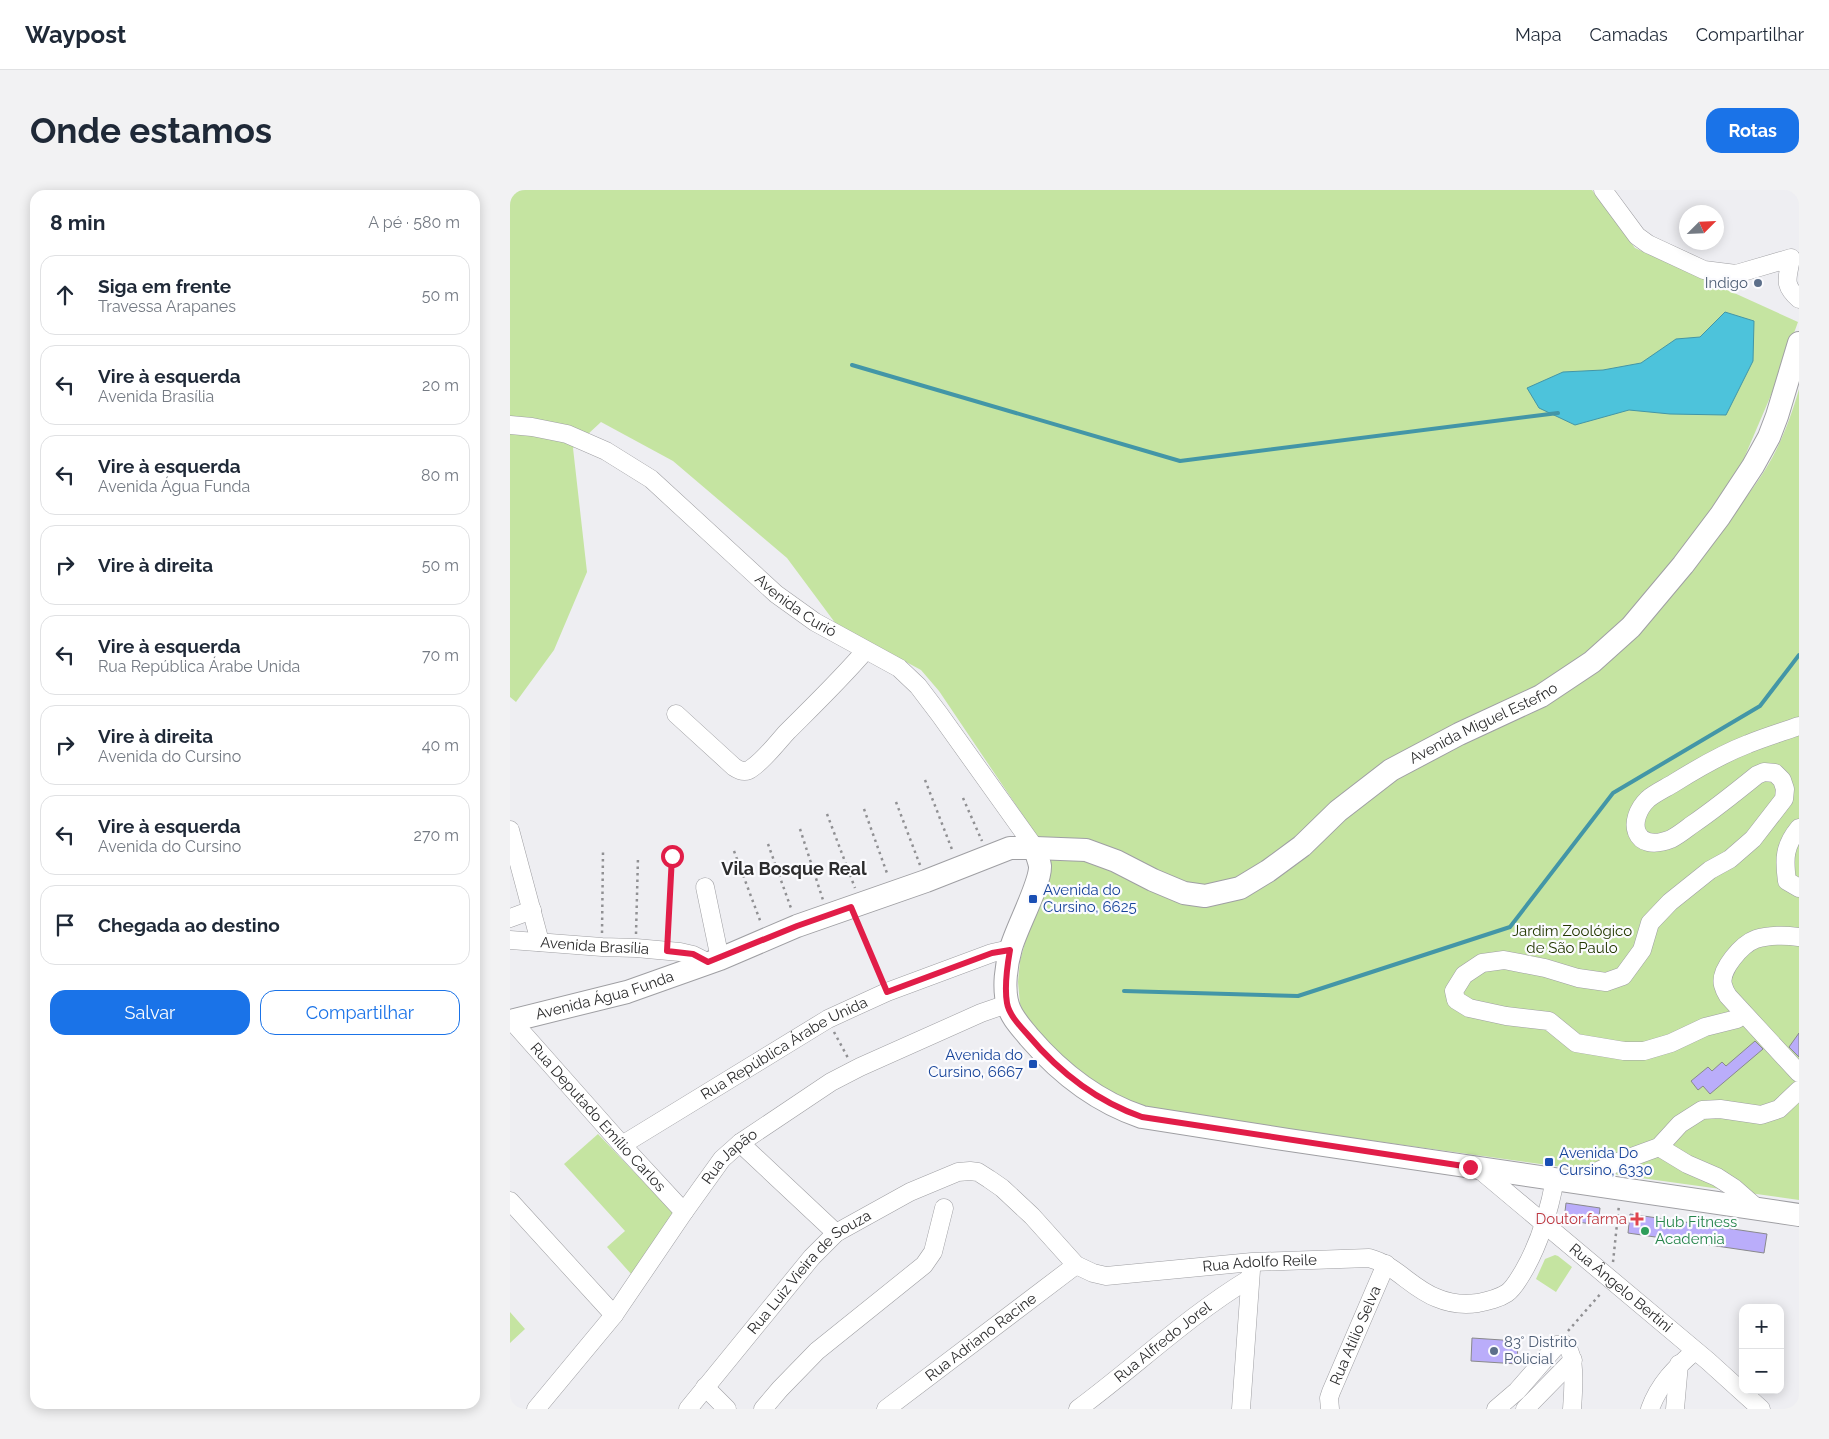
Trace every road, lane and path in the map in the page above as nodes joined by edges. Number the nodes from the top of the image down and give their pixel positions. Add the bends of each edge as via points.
1 (1604, 190) edge
2 (1799, 299) edge
3 (1799, 343) edge
4 (510, 425) edge
5 (865, 650) junction
6 (676, 714) dead end
7 (1799, 726) edge
8 (925, 780) dead end
9 (963, 798) dead end
10 (896, 802) dead end
11 (864, 810) dead end
12 (827, 814) dead end
13 (1799, 828) edge
14 (800, 829) dead end
15 (510, 830) edge
16 (768, 844) dead end
17 (1035, 848) junction
18 (734, 851) dead end
19 (604, 852) dead end
20 (514, 856) edge
21 (672, 856) dead end
22 (989, 856) junction
23 (638, 857) dead end
24 (958, 867) junction
25 (926, 881) junction
26 (705, 887) dead end
27 (1799, 888) edge
28 (894, 892) junction
29 (856, 905) junction
30 (532, 910) junction
31 (828, 915) junction
32 (510, 918) edge
33 (797, 926) junction
34 (1799, 937) edge
35 (767, 939) junction
36 (510, 940) edge
37 (540, 942) junction
38 (602, 948) junction
39 (636, 948) junction
40 (1010, 950) junction
41 (667, 951) junction
42 (714, 960) junction
43 (887, 992) junction
44 (1007, 1004) junction
45 (1744, 1013) junction
46 (828, 1019) junction
47 (511, 1021) edge
48 (853, 1070) junction
49 (1799, 1073) edge
50 (1799, 1090) edge
51 (740, 1143) junction
52 (622, 1144) junction
53 (1659, 1147) junction
54 (1479, 1169) junction
55 (958, 1172) joint
56 (1565, 1180) junction
57 (1621, 1189) junction
58 (510, 1202) edge
59 (944, 1208) dead end
60 (1758, 1209) junction
61 (684, 1212) junction
62 (1799, 1215) edge
63 (1545, 1224) junction
64 (836, 1233) junction
65 (1386, 1264) junction
66 (1076, 1265) junction
67 (1251, 1270) junction
68 (1611, 1279) junction
69 (614, 1315) junction
70 (1564, 1344) junction
71 (1695, 1351) junction
72 (1572, 1360) junction
73 (1679, 1364) junction
74 (705, 1387) junction
75 (536, 1409) edge
76 (688, 1409) edge
77 (727, 1409) edge
78 (763, 1409) edge
79 (886, 1409) edge
80 (1078, 1409) edge
81 (1241, 1409) edge
82 (1330, 1409) edge
83 (1496, 1409) edge
84 (1526, 1409) edge
85 (1572, 1409) edge
86 (1650, 1409) edge
87 (1675, 1409) edge
88 (1761, 1409) edge

1 - 2 street via 1637,236 1704,270 1736,274 1791,258 1787,281 1790,291
3 - 17 main road, Avenida Miguel Estefno via 1769,437 1720,516 1632,627 1570,677 1541,696 1391,770 1302,846 1240,888 1205,896 1184,893 1086,850
4 - 5 street, Avenida Curió via 567,434 606,451 652,480 776,594 815,622
5 - 6 street via 747,771 734,767
5 - 17 street, Avenida Curió via 899,668 918,686
7 - 45 street via 1720,756 1648,799 1638,812 1636,824 1642,840 1650,844 1660,843 1712,812 1757,775 1775,773 1785,789 1784,799 1753,838 1730,859 1682,892 1650,923 1642,950 1623,976 1606,982 1504,960 1482,963 1464,975 1454,991 1456,1000 1469,1008 1549,1020 1576,1043 1624,1051 1644,1051
8 - 24 path
9 - 22 path
10 - 25 path
11 - 28 path
12 - 29 path
13 - 27 street via 1790,839 1784,861 1787,881
14 - 31 path
15 - 20 street
16 - 33 path
17 - 22 main road, Avenida Água Funda via 1010,848
17 - 40 main road via 1040,868 1038,879
18 - 35 path
19 - 38 path
20 - 30 street
21 - 41 path
22 - 24 main road, Avenida Água Funda
23 - 39 path
24 - 25 main road, Avenida Água Funda
25 - 28 main road, Avenida Água Funda
26 - 42 street
28 - 29 main road, Avenida Água Funda
29 - 31 main road, Avenida Água Funda
29 - 43 path
30 - 32 street
30 - 37 street
31 - 33 main road, Avenida Água Funda
33 - 35 main road, Avenida Água Funda
34 - 45 street via 1755,939 1731,960 1722,985
35 - 42 main road, Avenida Água Funda
36 - 37 street, Avenida Brasília
37 - 38 street, Avenida Brasília
38 - 39 street, Avenida Brasília
39 - 41 street, Avenida Brasília
40 - 43 street, Rua República Árabe Unida via 992,953
40 - 44 main road
41 - 42 street, Avenida Brasília
42 - 47 main road, Avenida Água Funda via 627,992
43 - 46 street, Rua República Árabe Unida
44 - 48 street, Rua Japão
44 - 54 main road via 1042,1052 1100,1099 1124,1111 1142,1117
45 - 49 street
46 - 48 path
46 - 52 street, Rua República Árabe Unida
47 - 52 street, Rua Deputado Emílio Carlos
48 - 51 street, Rua Japão
50 - 53 street via 1779,1109 1761,1115 1720,1109 1702,1110 1680,1124
51 - 61 street, Rua Japão via 722,1159
51 - 64 street
52 - 61 street, Rua Deputado Emílio Carlos
53 - 56 street
53 - 60 street via 1717,1177
54 - 56 main road
54 - 63 street, Rua Ângelo Bertini
55 - 64 street, Rua Luiz Vieira de Souza via 910,1192
55 - 66 street, Rua Adolfo Reile via 978,1172 1002,1188
56 - 57 main road
56 - 63 street, Rua Adolfo Reile
57 - 60 main road
57 - 68 path
58 - 69 street
59 - 78 street via 932,1252 924,1265 817,1351
60 - 62 main road
61 - 69 street, Rua Japão
63 - 65 street, Rua Adolfo Reile via 1534,1254 1516,1283 1506,1294 1493,1300 1465,1305 1441,1300
63 - 68 street, Rua Ângelo Bertini
64 - 74 street, Rua Luiz Vieira de Souza via 812,1257
65 - 67 street, Rua Adolfo Reile via 1358,1257
65 - 82 street, Rua Atílio Selva via 1331,1392
66 - 67 street, Rua Adolfo Reile via 1106,1276
66 - 79 street, Rua Adriano Racine
67 - 80 street, Rua Alfredo Jorel
67 - 81 street
68 - 70 path via 1566,1333
68 - 71 street, Rua Ângelo Bertini
69 - 75 street, Rua Japão
70 - 72 street via 1569,1348
70 - 83 street via 1557,1345 1517,1391
71 - 73 street
71 - 88 street, Rua Ângelo Bertini
72 - 84 street
72 - 85 street
73 - 86 street via 1656,1393
73 - 87 street
74 - 76 street, Rua Luiz Vieira de Souza
74 - 77 street

